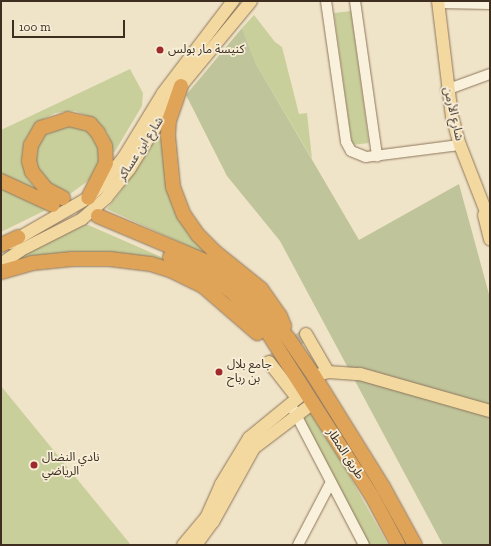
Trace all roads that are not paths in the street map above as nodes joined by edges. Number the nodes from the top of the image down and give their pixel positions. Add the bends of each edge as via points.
1 (233, 1) edge
2 (251, 1) edge
3 (326, 1) edge
4 (355, 1) edge
5 (439, 2) edge
6 (490, 4) edge
7 (490, 74) edge
8 (181, 86) junction
9 (446, 90) junction
10 (460, 145) junction
11 (377, 156) junction
12 (1, 181) edge
13 (88, 198) junction
14 (486, 208) edge
15 (490, 222) edge
16 (18, 237) junction
17 (490, 239) edge
18 (1, 245) edge
19 (1, 250) edge
20 (1, 264) edge
21 (1, 272) edge
22 (306, 334) dead end
23 (288, 338) junction
24 (269, 362) dead end
25 (290, 366) junction
26 (328, 372) junction
27 (314, 376) junction
28 (301, 399) junction
29 (490, 411) edge
30 (297, 416) junction
31 (331, 482) junction
32 (183, 545) edge
33 (196, 545) edge
34 (298, 545) edge
35 (364, 545) edge
36 (398, 545) edge
37 (415, 545) edge

1 - 13 main road, شارع ابن عساكر via 163,93 124,158
2 - 8 main road, شارع ابن عساكر
3 - 11 street via 348,147 360,157
4 - 11 street
5 - 6 street
5 - 9 main road, شارع الأرمن
7 - 9 street
8 - 20 main road, شارع ابن عساكر via 130,168 106,198 82,219 21,250
8 - 23 highway via 169,120 168,136 174,187 184,215 198,235 215,252 262,289 280,316
9 - 10 main road, شارع الأرمن
10 - 11 street
10 - 14 main road, شارع الأرمن
12 - 13 highway via 58,201 32,172 29,161 31,145 41,128 68,119 90,124 105,146 106,163
13 - 16 main road, شارع ابن عساكر
14 - 15 main road, شارع الأرمن
14 - 17 main road
16 - 18 highway
16 - 19 main road, شارع ابن عساكر
21 - 25 highway via 32,263 72,259 131,260 170,270 216,294 252,326 267,345
22 - 26 main road
23 - 25 highway via 249,295 205,261 95,219 210,276 232,292 263,325
23 - 27 highway, طريق المطار
24 - 28 main road
25 - 28 highway, طريق المطار
26 - 27 main road
26 - 29 main road via 372,378
27 - 37 highway, طريق المطار via 383,487
28 - 30 main road
28 - 30 street
28 - 32 main road via 249,438 221,484 207,516
28 - 36 highway, طريق المطار via 372,496
30 - 31 street
30 - 33 main road via 254,448 213,522
31 - 34 street
31 - 35 street

